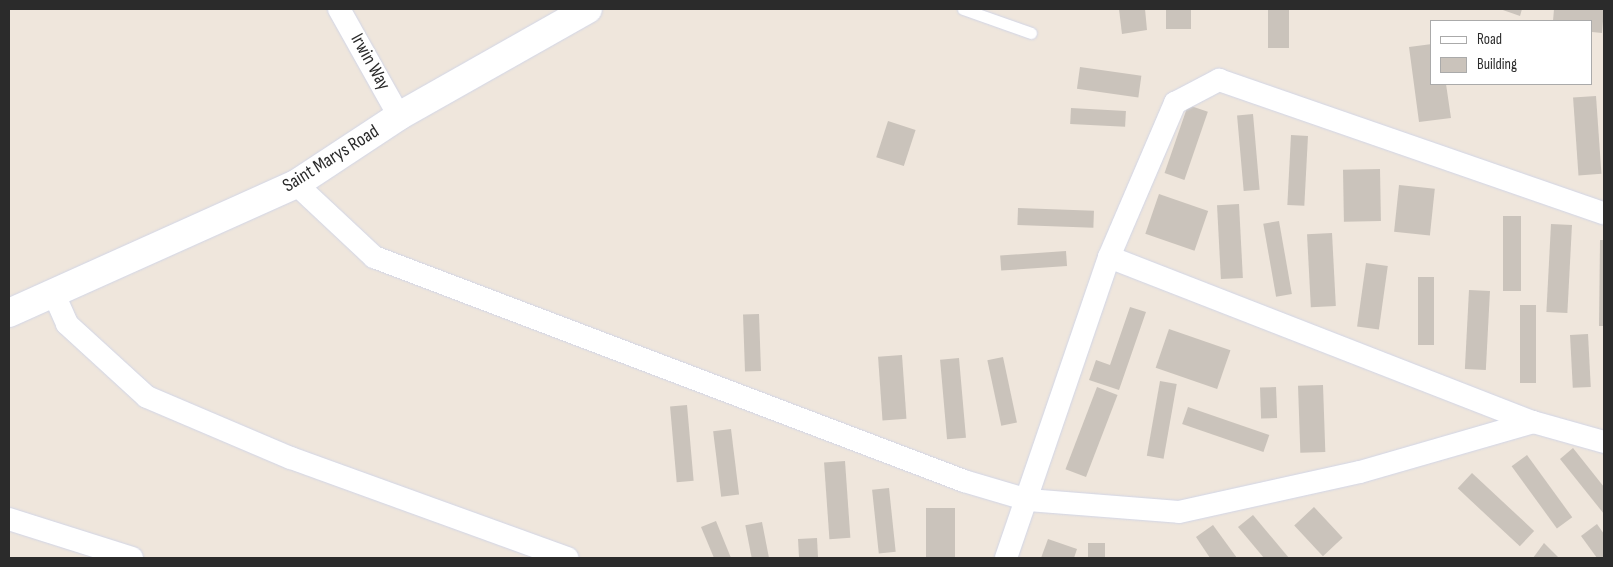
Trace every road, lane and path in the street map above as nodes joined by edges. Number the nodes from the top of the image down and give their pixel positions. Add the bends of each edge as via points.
1 (340, 9) edge
2 (588, 9) edge
3 (964, 9) edge
4 (1031, 33) dead end
5 (400, 116) junction
6 (296, 184) junction
7 (1604, 213) edge
8 (1109, 257) junction
9 (53, 292) junction
10 (9, 313) edge
11 (1533, 422) junction
12 (1604, 442) edge
13 (1028, 500) junction
14 (9, 520) edge
15 (132, 558) edge
16 (567, 558) edge
17 (1006, 558) edge

1 - 5 street, Irwin Way
2 - 5 main road, Saint Marys Road
3 - 4 lane
5 - 6 main road, Saint Marys Road
6 - 9 main road, Saint Marys Road
6 - 13 street via 374,257 964,481
7 - 8 street via 1219,80 1174,103
8 - 11 street
8 - 13 street
9 - 10 main road, Saint Marys Road
9 - 16 street via 67,324 147,397 291,458
11 - 12 street
11 - 13 street via 1360,472 1179,512
13 - 17 street
14 - 15 street

